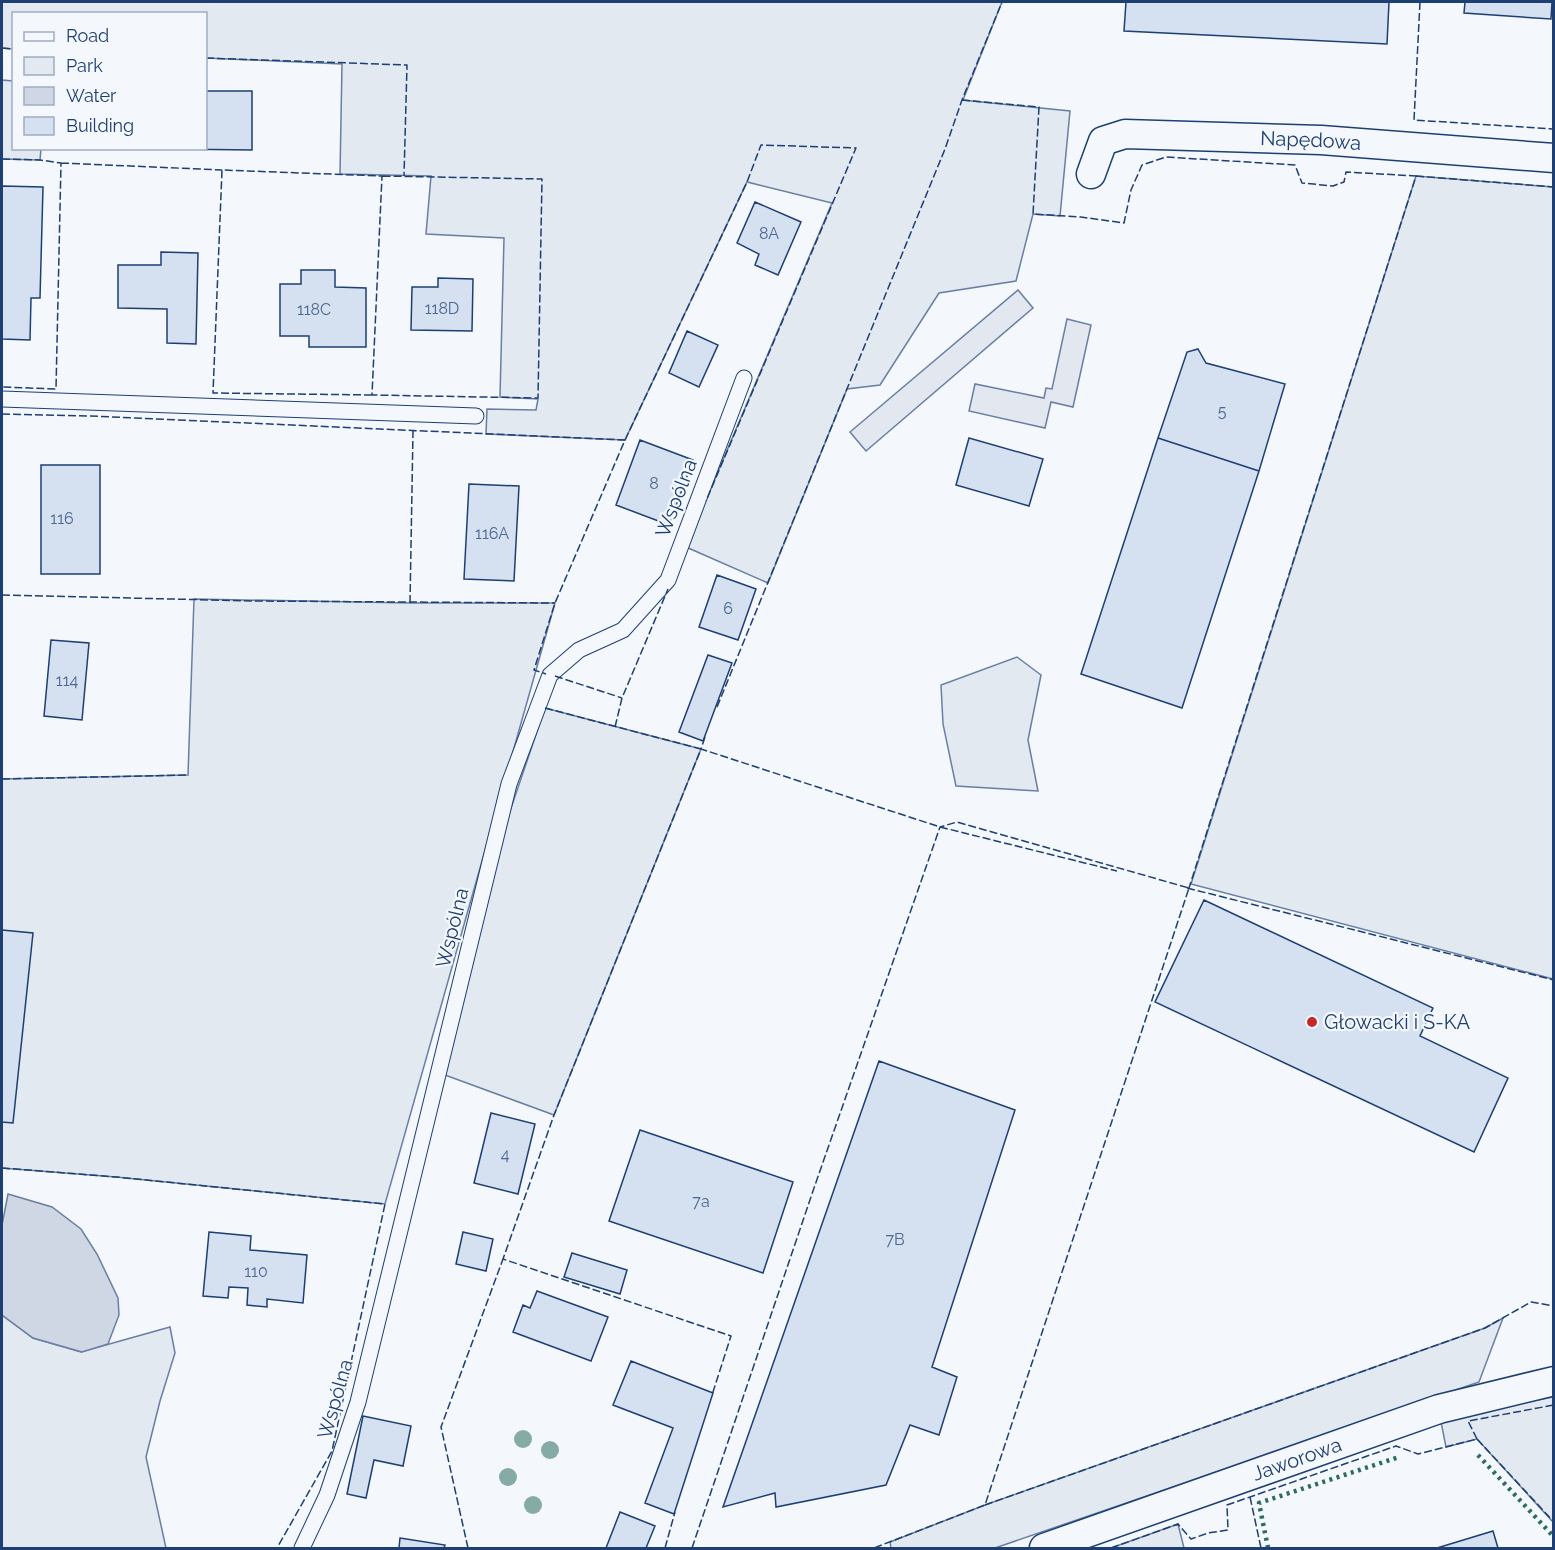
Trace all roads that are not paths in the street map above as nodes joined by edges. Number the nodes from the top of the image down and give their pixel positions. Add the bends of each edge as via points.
1 (1554, 158) edge
2 (1091, 174) dead end
3 (744, 378) dead end
4 (2, 399) edge
5 (476, 417) dead end
6 (1554, 1381) edge
7 (302, 1548) edge
8 (1044, 1548) edge

1 - 2 street, Napędowa via 1321,140 1125,134 1103,141
3 - 7 lane, Wspólna via 668,580 623,630 579,650 550,675 509,784 358,1402 327,1495
4 - 5 lane
6 - 8 street, Jaworowa via 1439,1409

